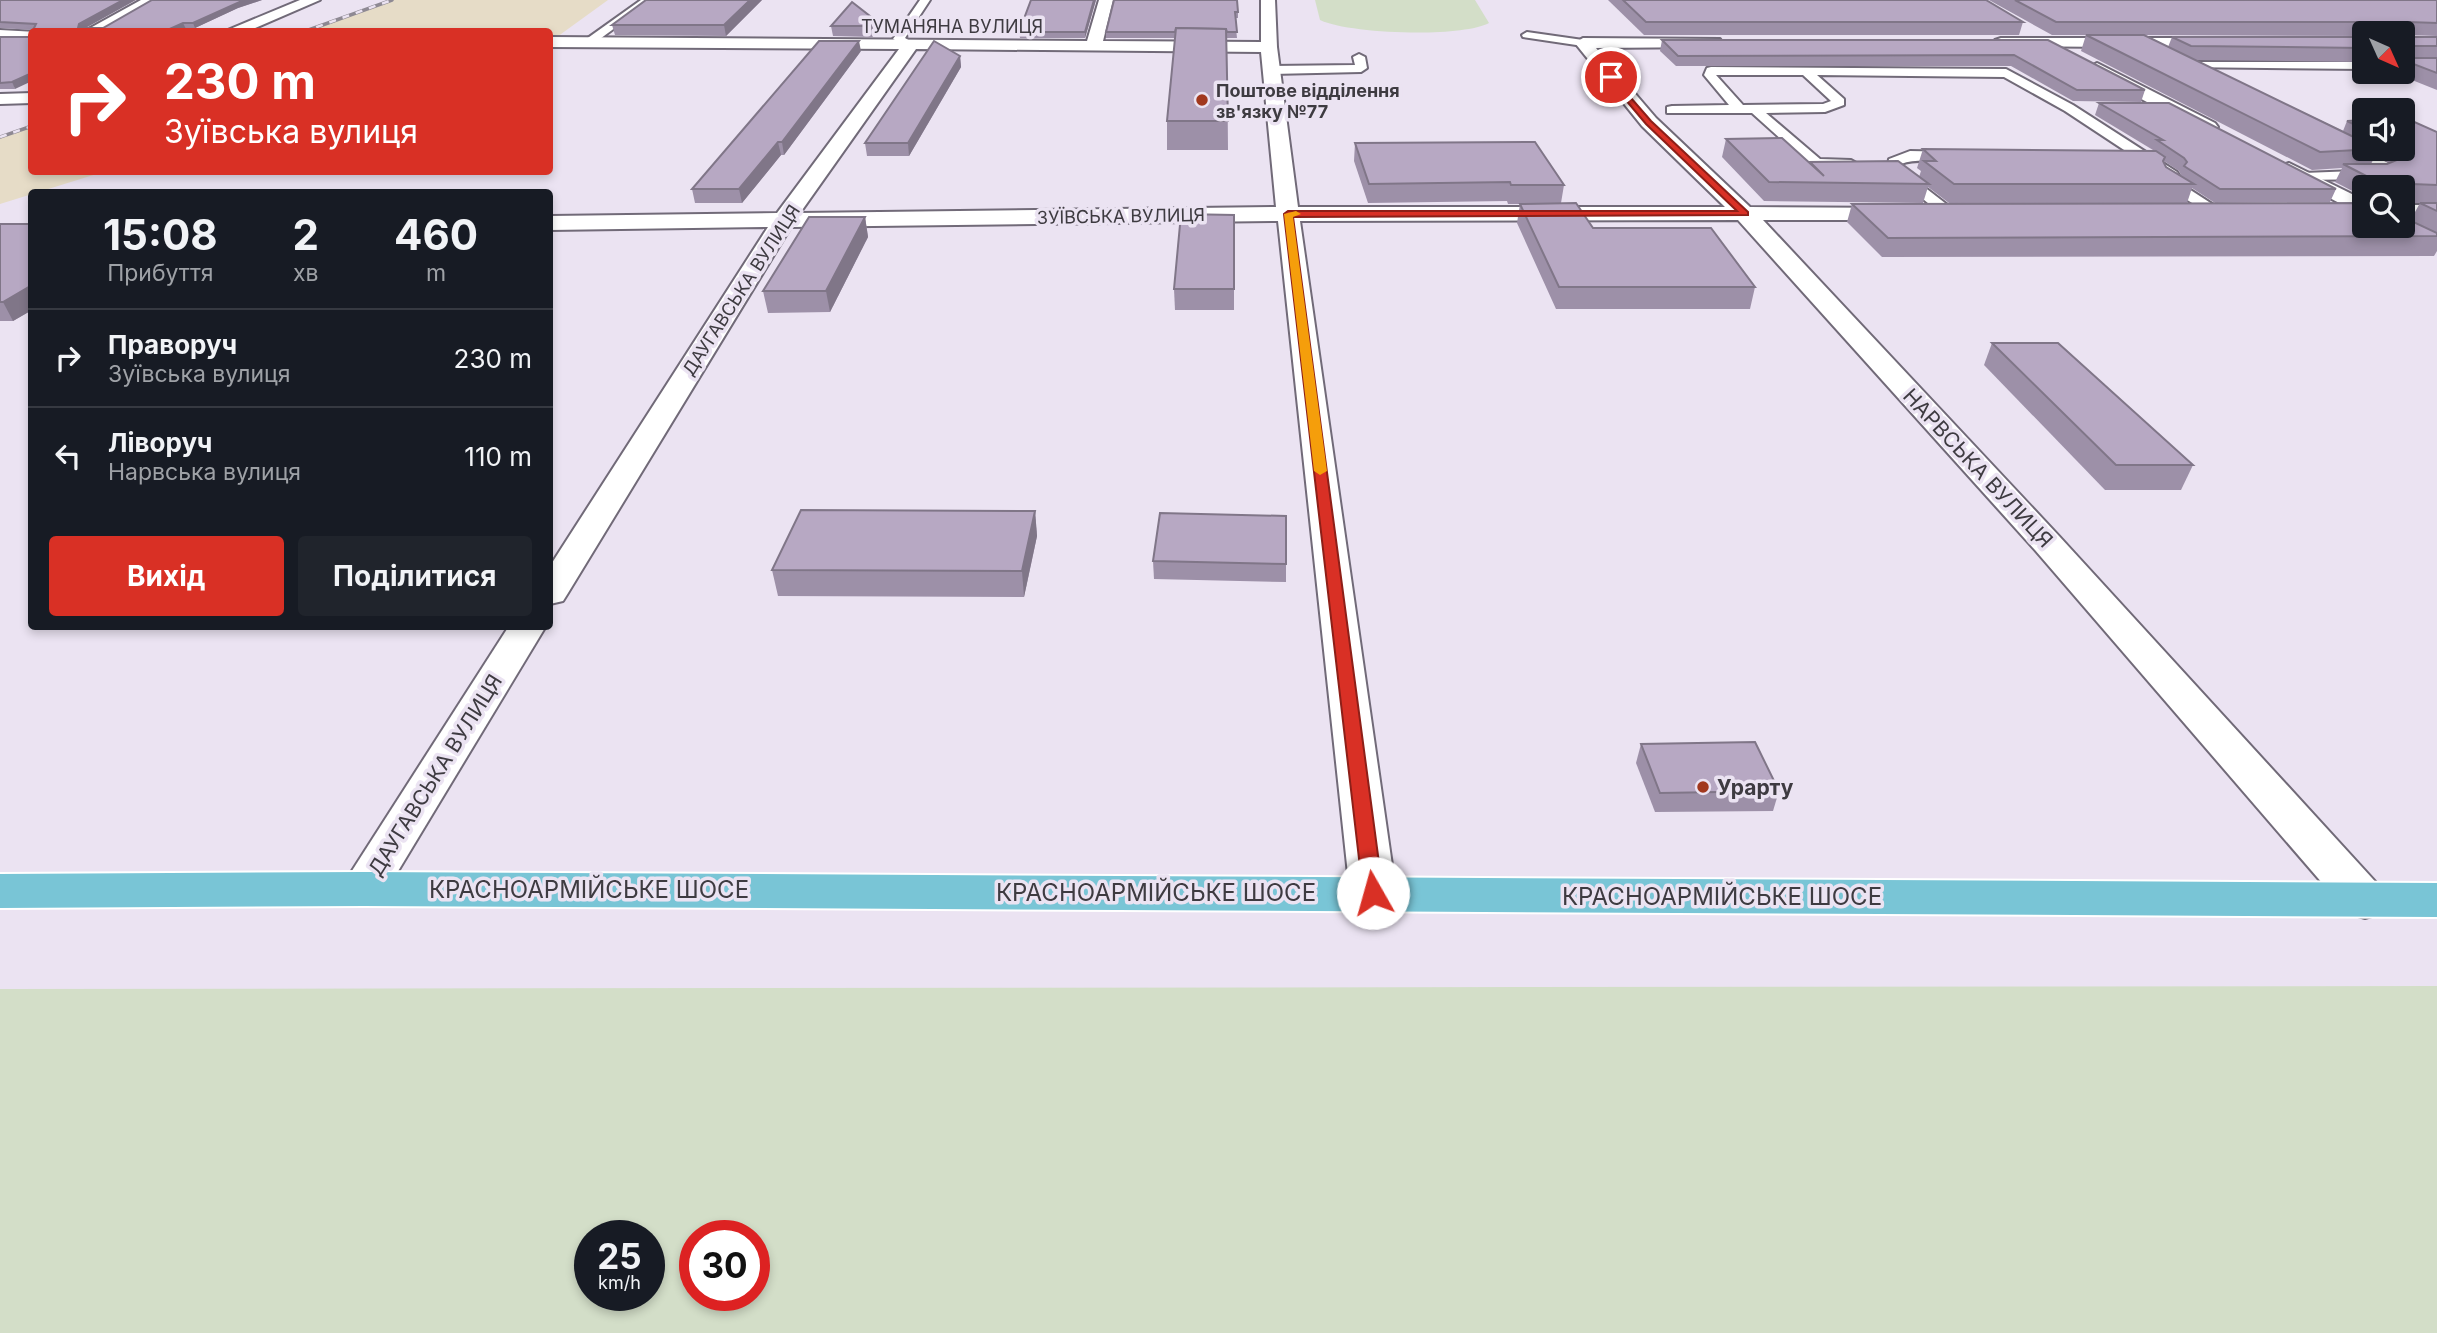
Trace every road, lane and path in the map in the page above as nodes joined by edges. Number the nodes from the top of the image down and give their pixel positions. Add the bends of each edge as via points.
1 (152, 0) edge
2 (313, 0) edge
3 (648, 0) edge
4 (925, 0) edge
5 (1105, 0) edge
6 (1268, 0) edge
7 (2016, 24) edge
8 (99, 28) edge
9 (241, 28) edge
10 (0, 35) edge
11 (28, 35) edge
12 (1527, 35) dead end
13 (1730, 41) edge
14 (553, 42) edge
15 (589, 42) junction
16 (1583, 43) junction
17 (1989, 43) edge
18 (2048, 43) junction
19 (2137, 43) junction
20 (2244, 43) edge
21 (911, 45) junction
22 (1094, 46) junction
23 (1774, 56) edge
24 (1359, 57) dead end
25 (1271, 58) junction
26 (2182, 65) junction
27 (2352, 66) edge
28 (1791, 71) junction
29 (1805, 71) junction
30 (2207, 78) edge
31 (28, 98) edge
32 (0, 99) edge
33 (2070, 108) junction
34 (2095, 108) edge
35 (2147, 108) edge
36 (2173, 108) junction
37 (1672, 110) dead end
38 (1741, 111) junction
39 (1757, 111) junction
40 (2221, 134) edge
41 (2330, 139) edge
42 (1978, 156) edge
43 (2115, 156) edge
44 (2142, 156) junction
45 (2269, 159) edge
46 (1862, 166) edge
47 (2304, 177) junction
48 (2352, 204) edge
49 (2352, 211) edge
50 (2218, 212) junction
51 (2245, 212) edge
52 (2324, 212) edge
53 (2415, 212) edge
54 (2437, 212) edge
55 (1949, 213) junction
56 (1976, 213) edge
57 (2178, 213) edge
58 (1288, 214) junction
59 (1745, 214) junction
60 (783, 221) junction
61 (553, 223) edge
62 (553, 588) edge
63 (525, 630) edge
64 (364, 888) junction
65 (0, 891) edge
66 (1373, 893) junction
67 (2437, 900) edge
68 (2365, 901) junction

1 - 8 street
2 - 9 street
3 - 15 lane
4 - 21 lane via 899,39
5 - 22 street
6 - 25 street
7 - 18 street
10 - 11 street
12 - 16 lane
13 - 16 street
14 - 15 street, ТУМАНЯНА ВУЛИЦЯ
15 - 21 street, ТУМАНЯНА ВУЛИЦЯ
16 - 59 street, НАРВСЬКА ВУЛИЦЯ via 1648,122
17 - 18 street
18 - 19 street
18 - 36 street
19 - 20 street
19 - 26 lane
21 - 22 street, ТУМАНЯНА ВУЛИЦЯ
21 - 60 street, ДАУГАВСЬКА ВУЛИЦЯ
22 - 25 street, ТУМАНЯНА ВУЛИЦЯ
23 - 28 lane
24 - 25 lane via 1362,68
25 - 58 street
26 - 27 lane
26 - 30 lane
28 - 29 lane
28 - 38 lane via 1711,71
29 - 33 lane via 2006,74
29 - 39 lane via 1840,102 1825,108
31 - 32 street
33 - 34 lane
33 - 44 lane
35 - 36 lane
36 - 40 street
37 - 38 lane
38 - 39 lane
39 - 46 lane via 1816,163
41 - 47 lane via 2392,170 2378,175
42 - 55 lane via 1910,155 1889,169
43 - 44 lane
44 - 50 lane via 2172,176 2165,180
45 - 47 street
47 - 48 street
49 - 52 street
50 - 51 street
50 - 57 street
53 - 54 street
55 - 56 street, ЗУЇВСЬКА ВУЛИЦЯ
55 - 59 street, ЗУЇВСЬКА ВУЛИЦЯ
58 - 59 street, ЗУЇВСЬКА ВУЛИЦЯ
58 - 60 street, ЗУЇВСЬКА ВУЛИЦЯ
58 - 66 street
59 - 68 street, НАРВСЬКА ВУЛИЦЯ via 2047,542
60 - 61 street, ЗУЇВСЬКА ВУЛИЦЯ
60 - 62 street, ДАУГАВСЬКА ВУЛИЦЯ
63 - 64 street, ДАУГАВСЬКА ВУЛИЦЯ
64 - 65 main road, КРАСНОАРМІЙСЬКЕ ШОСЕ
64 - 66 main road, КРАСНОАРМІЙСЬКЕ ШОСЕ
66 - 68 main road, КРАСНОАРМІЙСЬКЕ ШОСЕ
67 - 68 main road, КРАСНОАРМІЙСЬКЕ ШОСЕ

